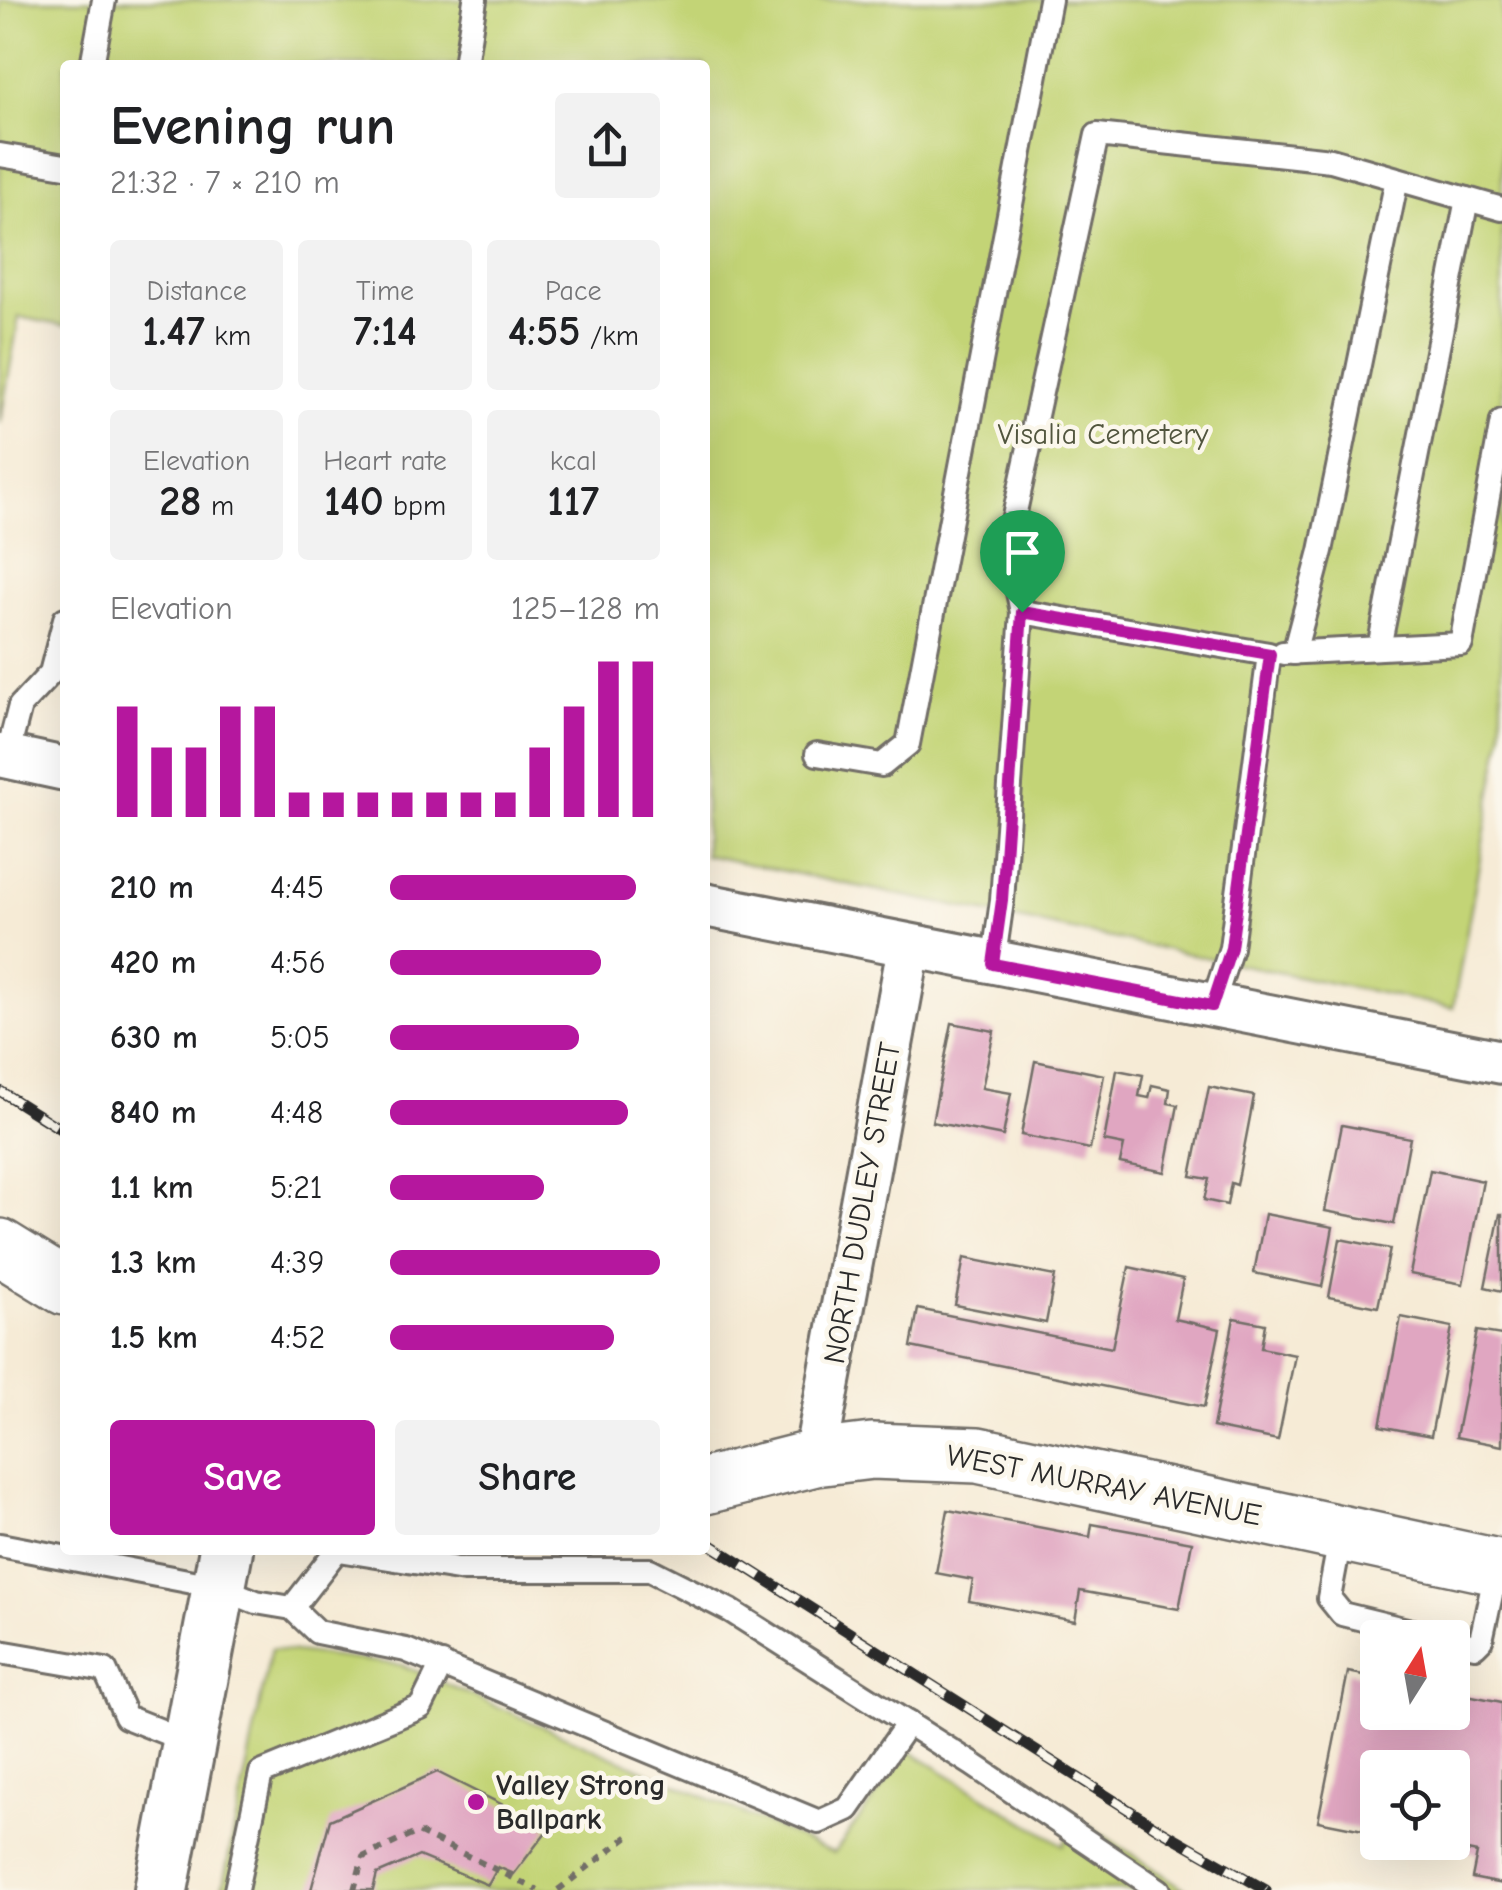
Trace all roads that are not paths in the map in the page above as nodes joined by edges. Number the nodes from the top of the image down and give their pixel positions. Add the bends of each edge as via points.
1 (104, 0) edge
2 (475, 0) edge
3 (1050, 0) edge
4 (93, 60) edge
5 (466, 60) edge
6 (0, 155) edge
7 (60, 165) edge
8 (1397, 179) junction
9 (1467, 199) junction
10 (1502, 209) edge
11 (1502, 421) edge
12 (1022, 612) junction
13 (60, 638) edge
14 (1379, 648) junction
15 (1294, 653) junction
16 (1270, 654) junction
17 (817, 754) dead end
18 (3, 756) edge
19 (60, 768) edge
20 (710, 905) edge
21 (909, 948) junction
22 (993, 964) junction
23 (1212, 1006) junction
24 (1502, 1062) edge
25 (0, 1247) edge
26 (60, 1284) edge
27 (815, 1458) junction
28 (710, 1485) edge
29 (1342, 1534) junction
30 (0, 1545) edge
31 (60, 1551) edge
32 (97, 1555) edge
33 (334, 1555) edge
34 (370, 1555) edge
35 (222, 1568) edge
36 (1500, 1568) edge
37 (292, 1608) junction
38 (1366, 1620) edge
39 (1470, 1645) edge
40 (0, 1652) edge
41 (442, 1664) junction
42 (908, 1723) junction
43 (189, 1742) junction
44 (160, 1890) edge
45 (236, 1890) edge
46 (1159, 1890) edge

1 - 4 lane
2 - 5 lane
3 - 17 lane via 908,744 882,765
6 - 7 lane
8 - 9 lane
8 - 12 lane via 1331,160 1097,134 1008,544
8 - 15 lane via 1322,551
9 - 10 lane
9 - 14 lane
11 - 14 lane via 1461,644
12 - 16 lane
12 - 22 lane
13 - 18 lane via 51,673 20,706
14 - 15 lane
15 - 16 lane
16 - 23 lane via 1231,948
18 - 19 street
20 - 21 street
21 - 22 street
21 - 27 street, NORTH DUDLEY STREET
22 - 23 street
23 - 24 street
25 - 26 main road
27 - 28 main road, WEST MURRAY AVENUE
27 - 29 main road, WEST MURRAY AVENUE via 872,1451 978,1455
29 - 36 main road, WEST MURRAY AVENUE
29 - 38 lane via 1329,1598 1342,1614
30 - 31 lane
32 - 35 lane
33 - 37 lane
34 - 42 lane via 464,1570 650,1570 731,1611
35 - 37 lane via 256,1602
35 - 43 street
36 - 39 lane via 1481,1640
37 - 41 lane via 317,1632
40 - 43 lane via 106,1670 126,1717
41 - 42 lane via 819,1822 848,1809
41 - 45 lane via 422,1707 261,1773
42 - 46 lane
43 - 44 street

